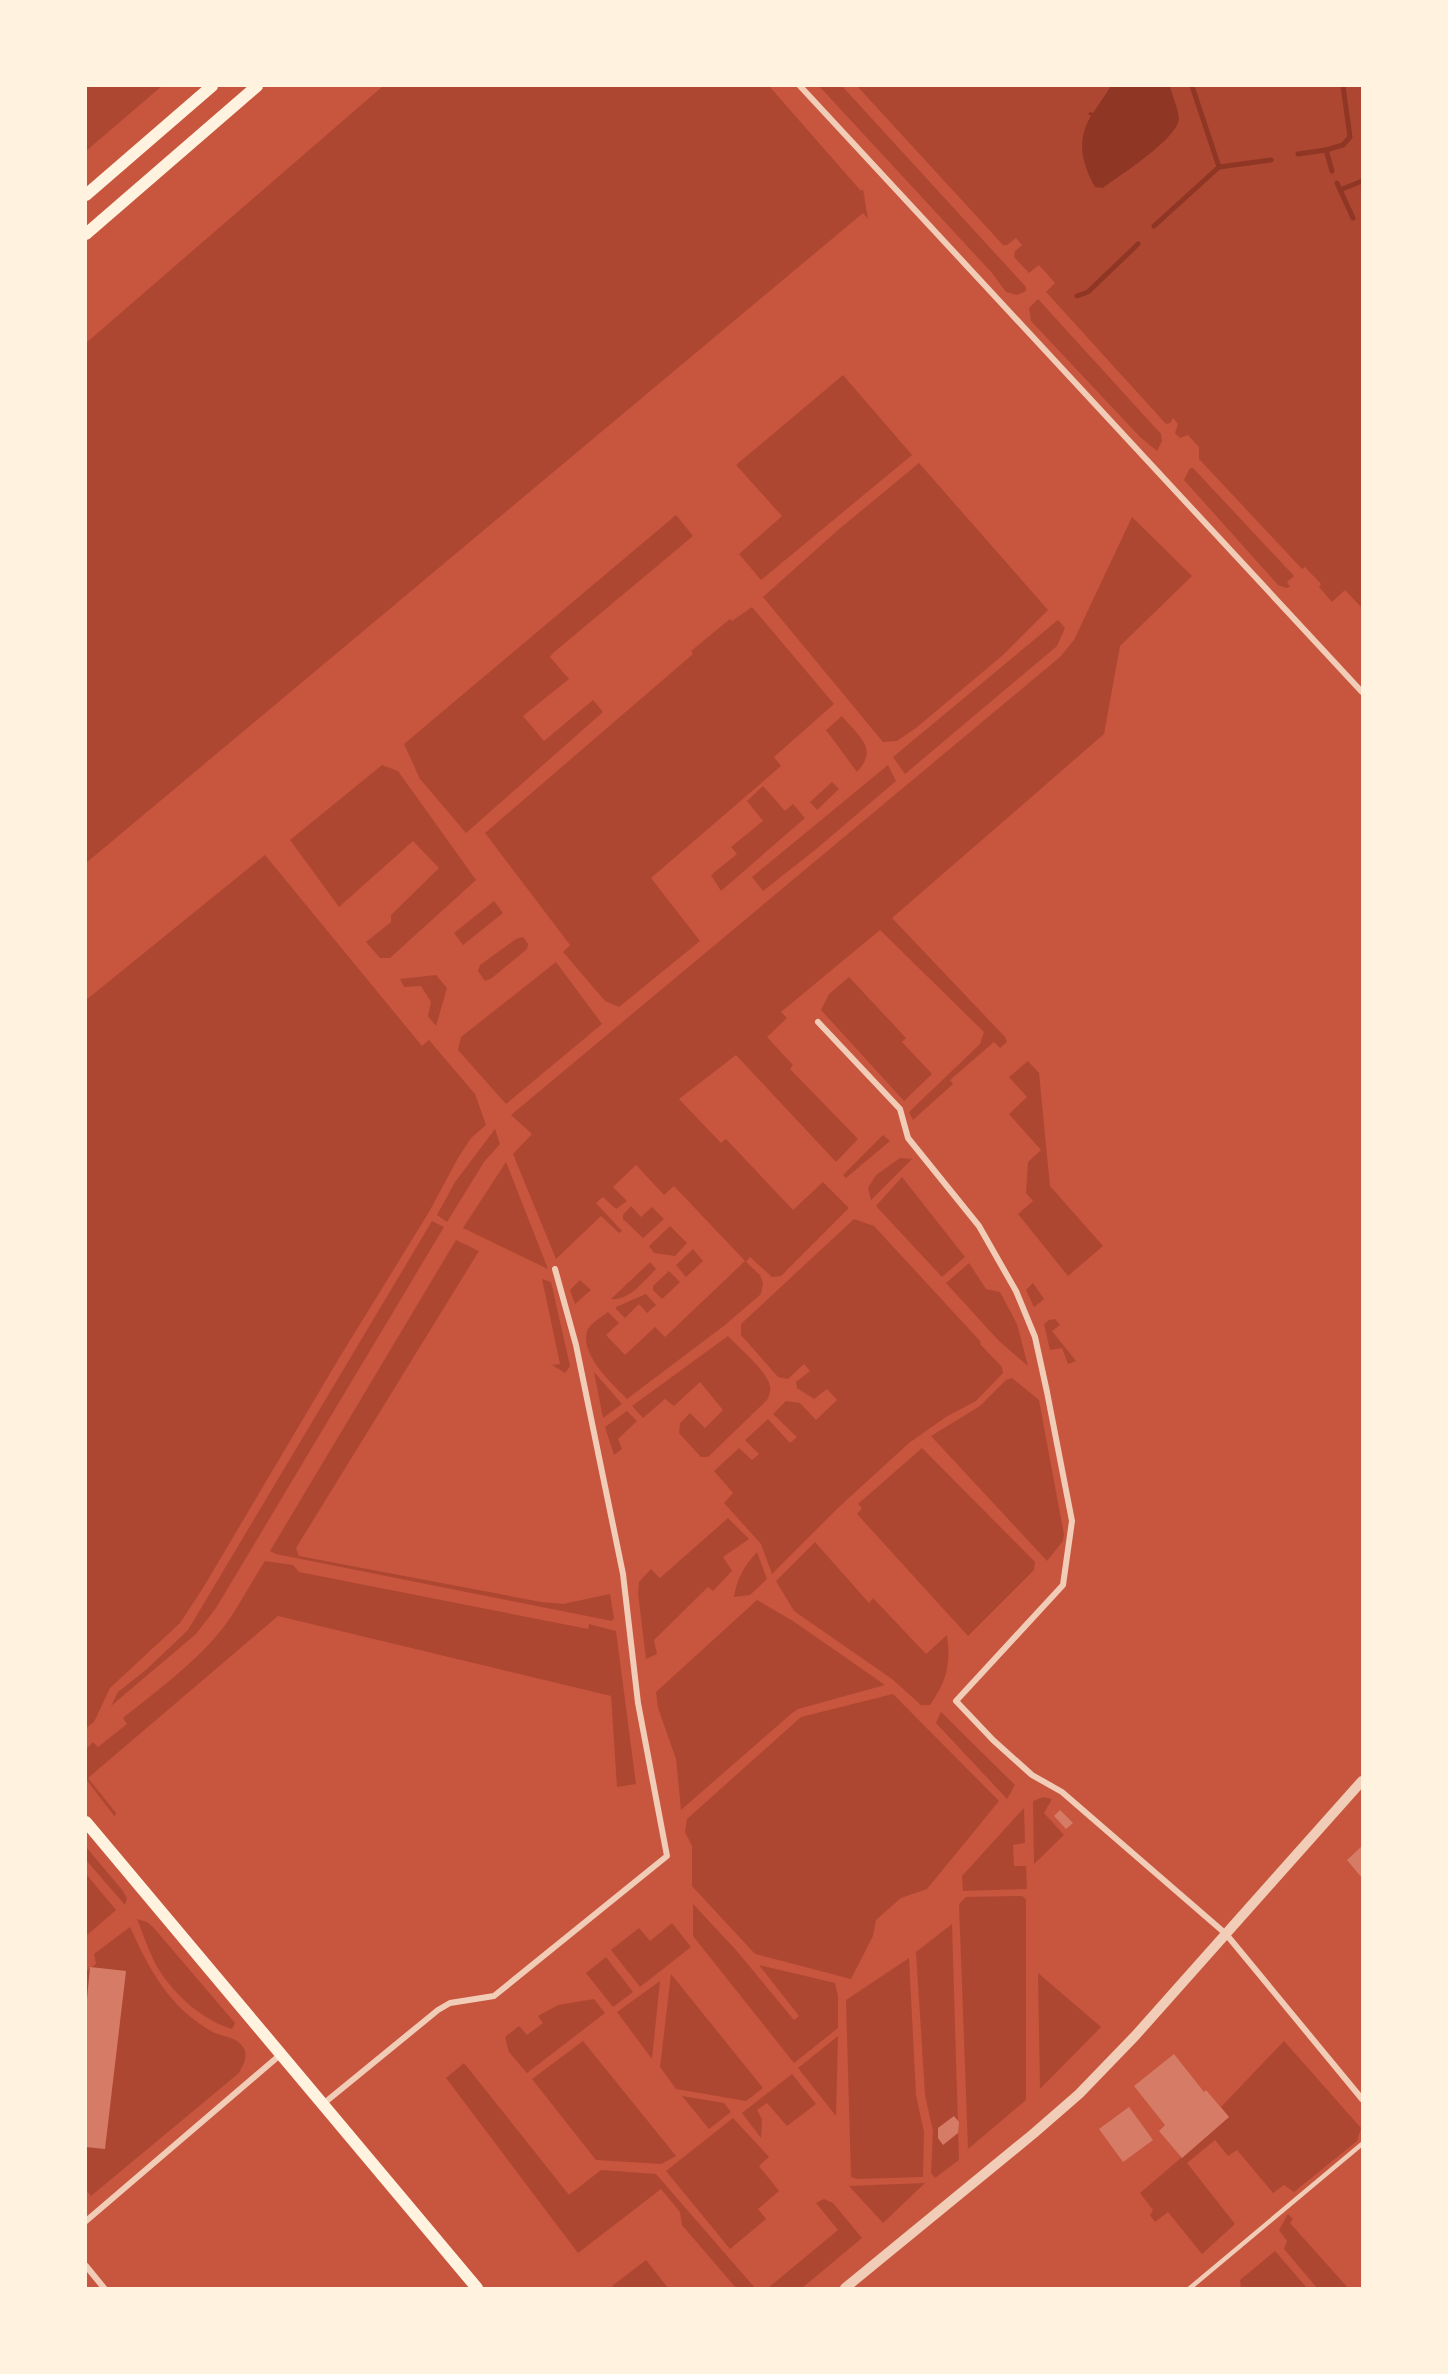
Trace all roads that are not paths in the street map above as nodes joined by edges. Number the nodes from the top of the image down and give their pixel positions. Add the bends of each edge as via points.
1 (212, 86) edge
2 (257, 86) edge
3 (800, 86) edge
4 (86, 195) edge
5 (86, 234) edge
6 (1362, 692) edge
7 (818, 1022) dead end
8 (555, 1269) dead end
9 (1362, 1781) edge
10 (86, 1822) edge
11 (1226, 1934) junction
12 (280, 2055) junction
13 (1362, 2099) edge
14 (323, 2105) junction
15 (1362, 2144) edge
16 (86, 2221) edge
17 (86, 2266) edge
18 (104, 2289) edge
19 (477, 2289) edge
20 (845, 2289) edge
21 (1190, 2289) edge

1 - 4 main road
2 - 5 main road
3 - 6 street
7 - 11 street via 900,1109 908,1138 980,1226 1016,1291 1035,1337 1047,1392 1072,1521 1064,1585 956,1701 1032,1775 1062,1792
8 - 14 street via 576,1345 623,1574 638,1703 667,1856 494,1996 450,2003 438,2010
9 - 11 street
10 - 12 main road
11 - 13 street
11 - 20 street via 1079,2094
12 - 14 main road
12 - 16 street
14 - 19 main road
15 - 21 lane
17 - 18 street

